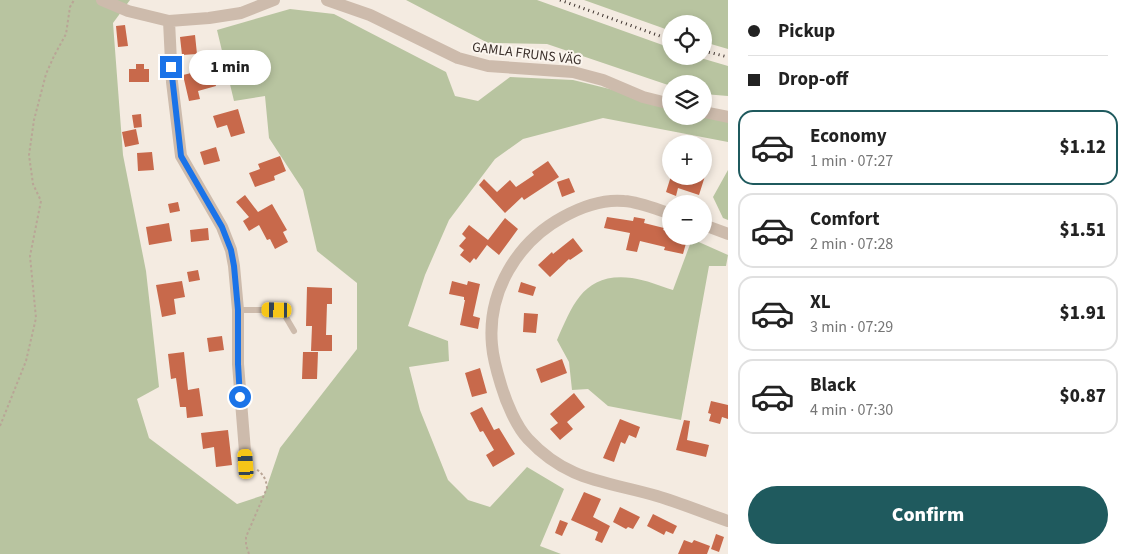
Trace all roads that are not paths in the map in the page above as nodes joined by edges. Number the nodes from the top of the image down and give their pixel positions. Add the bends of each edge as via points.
1 (102, 0) edge
2 (274, 0) edge
3 (327, 0) edge
4 (169, 21) junction
5 (662, 102) edge
6 (712, 114) edge
7 (728, 117) edge
8 (662, 211) edge
9 (712, 228) edge
10 (728, 234) edge
11 (238, 310) junction
12 (294, 330) dead end
13 (246, 464) road end
14 (728, 521) edge

1 - 4 street via 128,12
2 - 4 street via 241,13
3 - 5 street, GAMLA FRUNS VÄG via 370,15 458,58 476,63 573,72
4 - 11 street via 181,156 222,227 231,250
6 - 7 street
8 - 14 street via 624,201 586,206 545,228 527,243 509,269 494,307 494,362 505,398 527,438 559,465 596,482 657,496
9 - 10 street
11 - 12 lane via 277,310 284,314
11 - 13 street via 238,364

